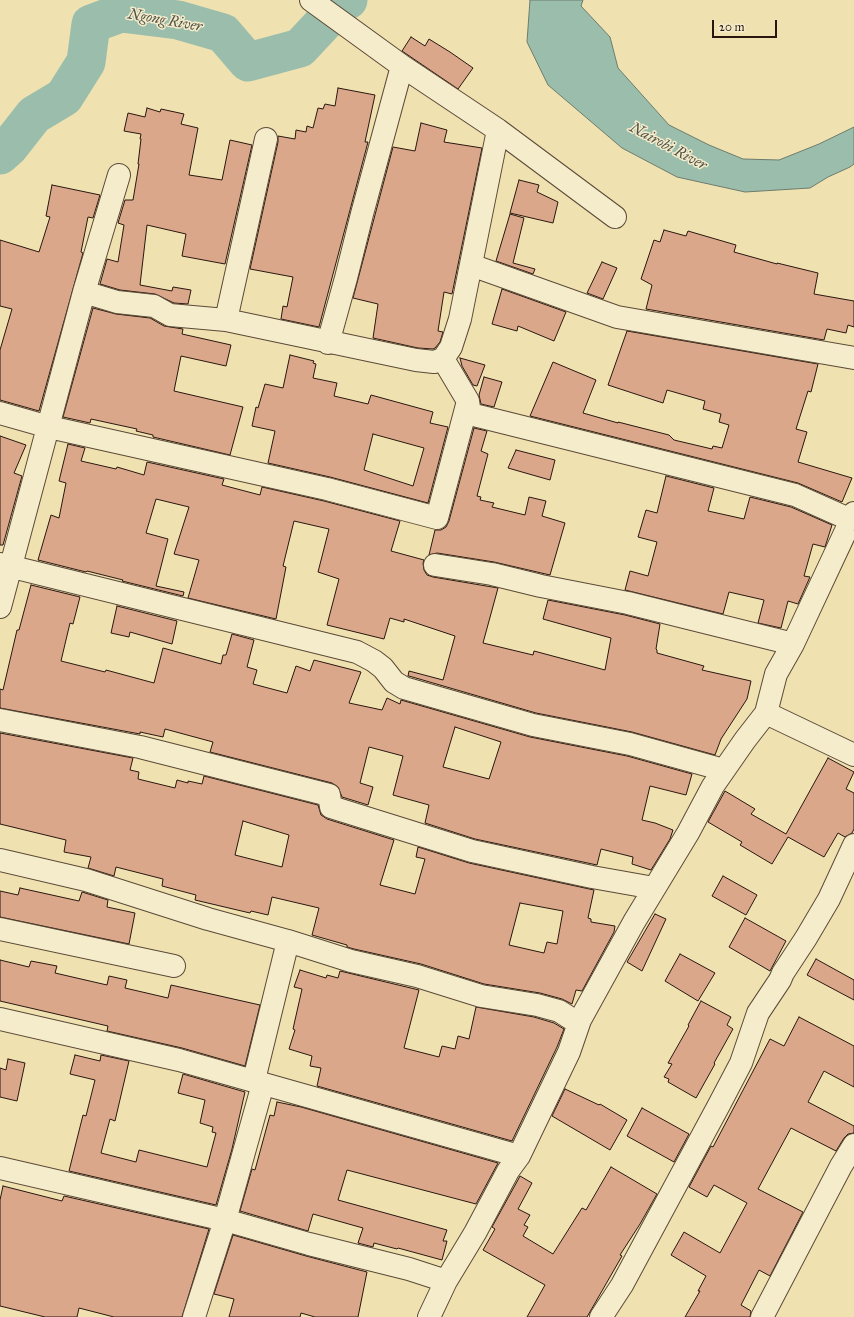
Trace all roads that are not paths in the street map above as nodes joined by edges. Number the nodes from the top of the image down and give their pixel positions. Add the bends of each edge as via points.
1 (311, 0) edge
2 (402, 66) junction
3 (498, 130) junction
4 (266, 139) dead end
5 (119, 175) dead end
6 (615, 217) dead end
7 (471, 265) junction
8 (84, 292) junction
9 (226, 320) junction
10 (328, 343) junction
11 (854, 358) edge
12 (443, 359) junction
13 (468, 401) junction
14 (0, 414) edge
15 (49, 427) junction
16 (852, 517) edge
17 (5, 565) edge
18 (436, 565) dead end
19 (0, 607) edge
20 (793, 644) junction
21 (766, 713) junction
22 (0, 720) edge
23 (854, 755) edge
24 (724, 770) junction
25 (854, 845) edge
26 (0, 860) edge
27 (654, 888) junction
28 (0, 929) edge
29 (288, 941) junction
30 (174, 966) dead end
31 (0, 1019) edge
32 (580, 1020) junction
33 (258, 1082) junction
34 (854, 1145) edge
35 (519, 1156) junction
36 (0, 1168) edge
37 (225, 1220) junction
38 (446, 1281) junction
39 (194, 1317) edge
40 (428, 1317) edge
41 (601, 1317) edge
42 (762, 1317) edge

1 - 2 street
2 - 3 street
2 - 10 street
3 - 6 street
3 - 7 street
4 - 9 street
5 - 8 street
7 - 11 street via 617,317
7 - 12 street via 460,319 451,347
8 - 9 street via 117,302 154,306 170,315
8 - 15 street
9 - 10 street
10 - 12 street via 416,360 434,362
12 - 13 street
13 - 15 street via 437,518 327,489
13 - 16 street via 470,414 795,495
14 - 15 street
15 - 17 street
16 - 20 street
17 - 19 street
17 - 24 street via 357,652 374,661 394,682 404,688 533,725 630,744
18 - 20 street via 492,574 628,603
20 - 21 street via 776,674
21 - 23 street
21 - 24 street
22 - 27 street via 140,747 329,795 332,807 472,851
24 - 27 street
25 - 41 street via 829,899 758,1013 740,1063 719,1105 622,1285
26 - 29 street via 86,880 208,919
27 - 32 street
28 - 30 street
29 - 32 street via 481,996 538,1004
29 - 33 street
31 - 33 street via 179,1060
32 - 35 street via 569,1052
33 - 35 street
33 - 37 street
34 - 42 street
35 - 38 street
36 - 37 street
37 - 38 street
37 - 39 street
38 - 40 street

